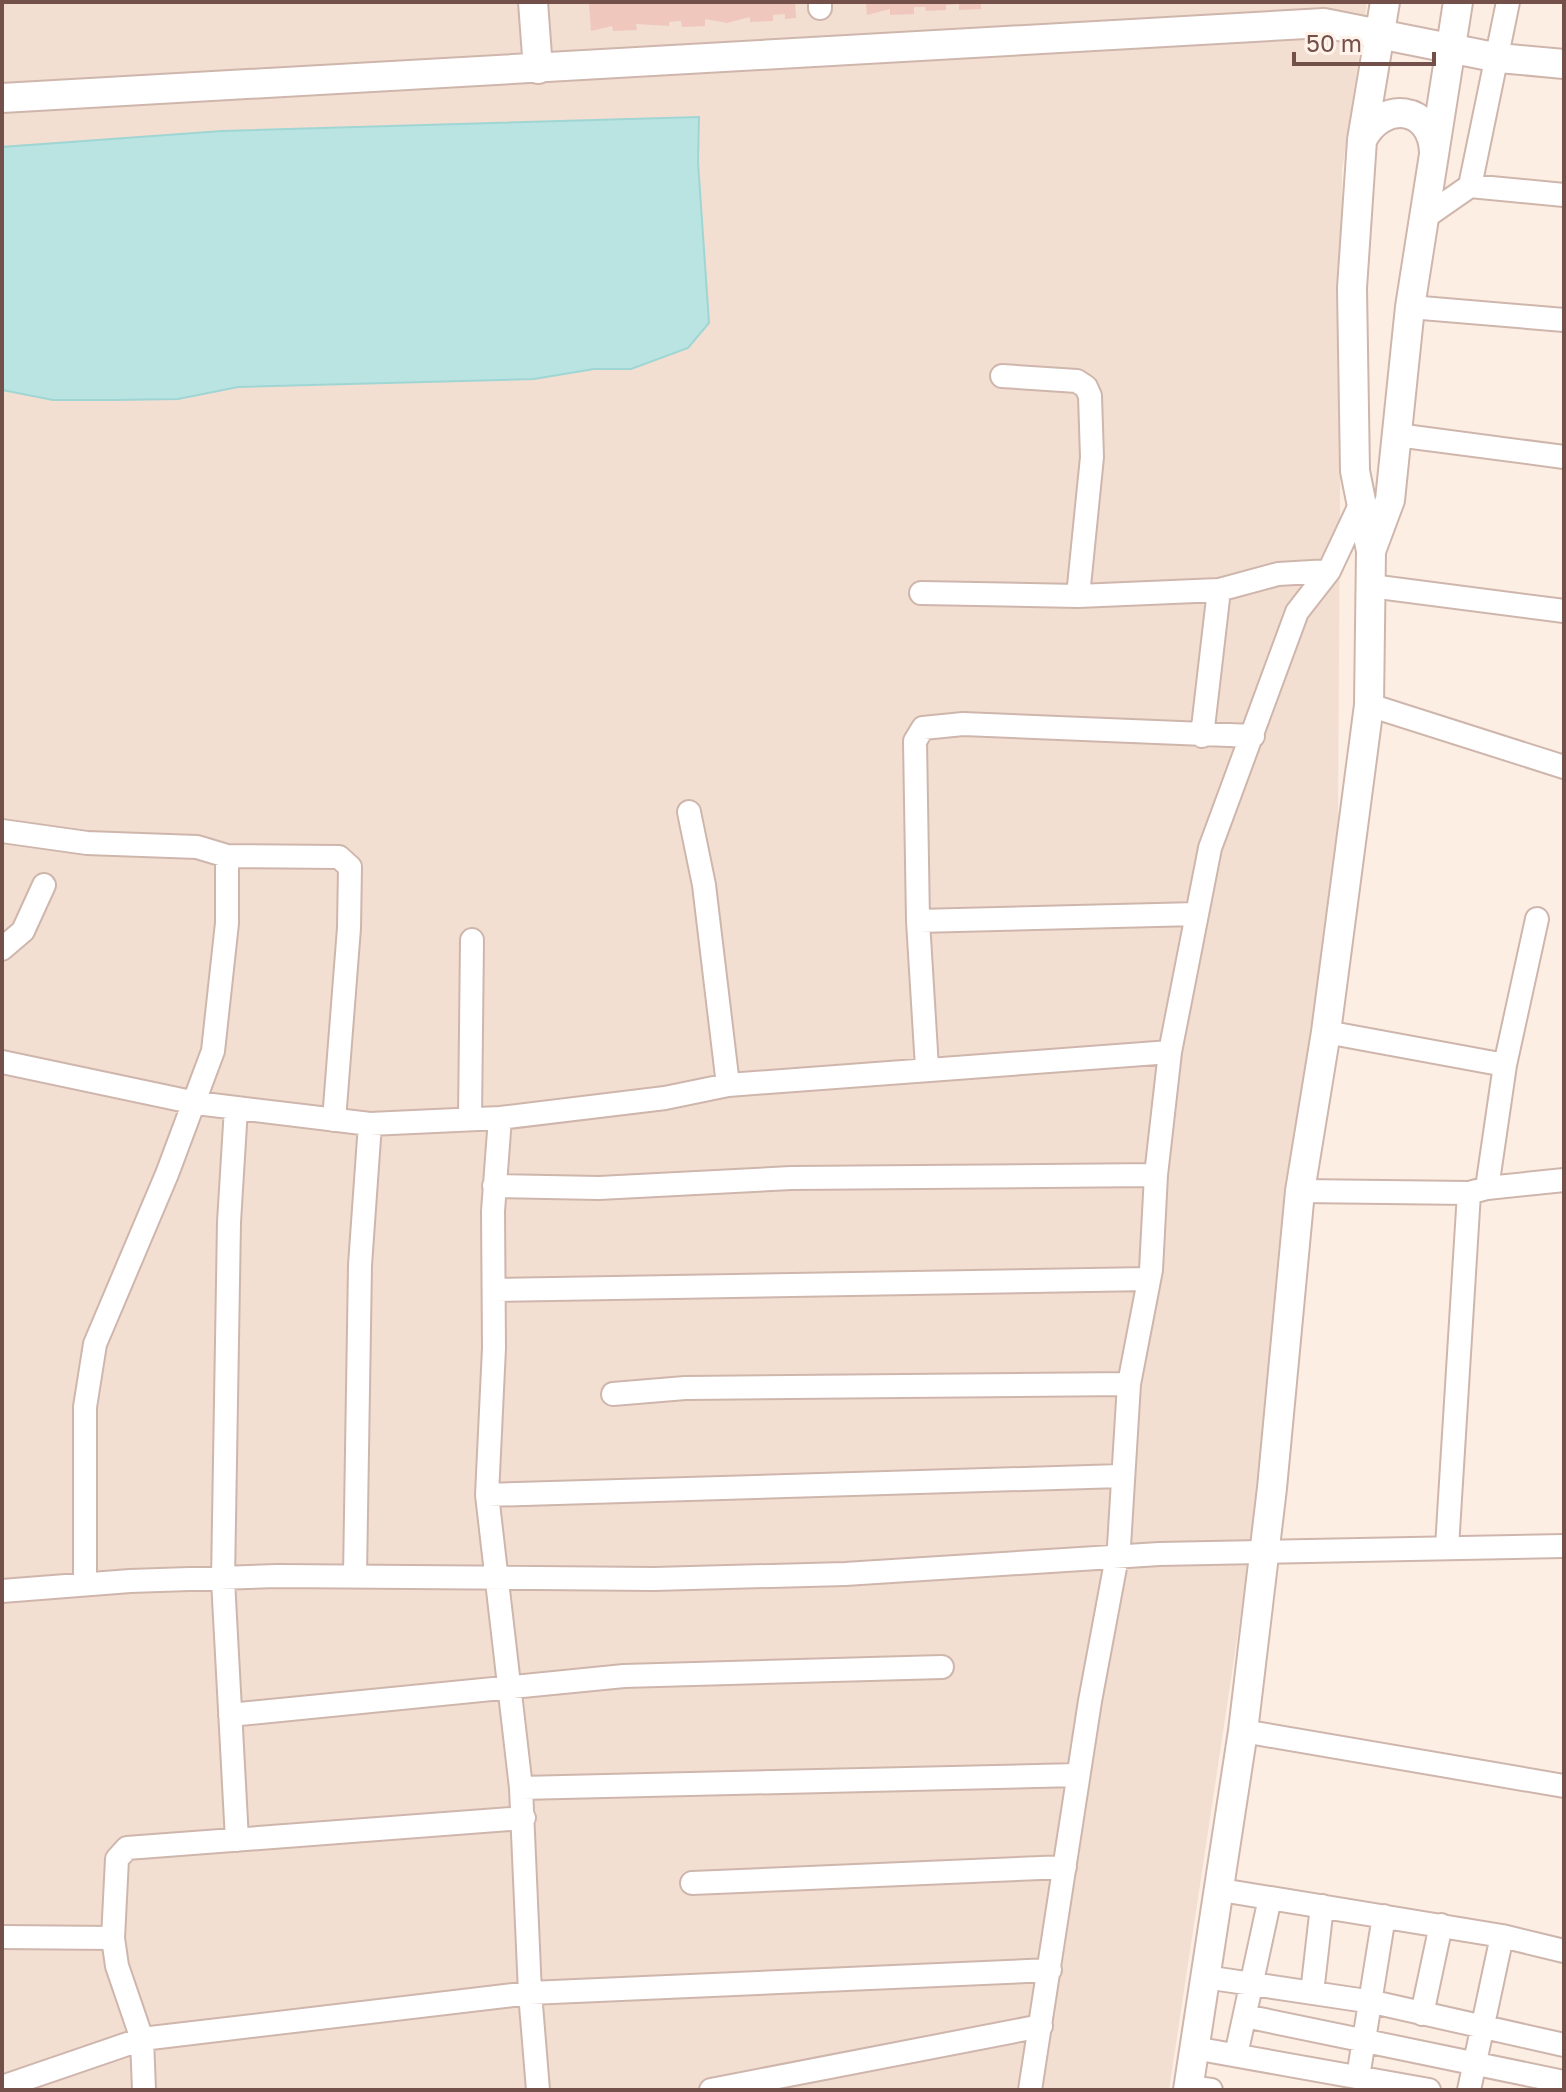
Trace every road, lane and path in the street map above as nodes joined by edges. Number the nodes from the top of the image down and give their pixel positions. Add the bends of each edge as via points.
1 (533, 2) edge
2 (1385, 2) edge
3 (1458, 2) edge
4 (1508, 2) edge
5 (1380, 32) junction
6 (1450, 49) junction
7 (1499, 58) junction
8 (1564, 64) edge
9 (538, 69) junction
10 (2, 98) edge
11 (1362, 140) junction
12 (1435, 153) junction
13 (1470, 186) junction
14 (1564, 195) edge
15 (1424, 218) junction
16 (1410, 307) junction
17 (1564, 320) edge
18 (1002, 376) dead end
19 (1397, 435) junction
20 (1564, 457) edge
21 (1360, 505) junction
22 (1371, 551) junction
23 (1329, 571) junction
24 (1371, 586) junction
25 (1219, 590) junction
26 (921, 593) dead end
27 (1078, 596) junction
28 (1564, 611) edge
29 (1369, 705) junction
30 (1202, 736) junction
31 (1253, 736) junction
32 (1564, 767) edge
33 (689, 812) dead end
34 (2, 831) edge
35 (227, 856) junction
36 (44, 885) dead end
37 (1197, 914) junction
38 (1537, 919) dead end
39 (918, 921) junction
40 (472, 940) dead end
41 (2, 949) edge
42 (1326, 1032) junction
43 (1170, 1052) junction
44 (2, 1062) edge
45 (1505, 1065) junction
46 (927, 1068) junction
47 (728, 1085) junction
48 (196, 1103) junction
49 (236, 1108) junction
50 (470, 1118) junction
51 (500, 1118) junction
52 (334, 1120) junction
53 (370, 1124) junction
54 (1156, 1175) junction
55 (1564, 1182) edge
56 (494, 1186) junction
57 (1300, 1191) junction
58 (1478, 1191) junction
59 (1149, 1279) junction
60 (494, 1290) junction
61 (1129, 1384) junction
62 (613, 1394) dead end
63 (1121, 1476) junction
64 (487, 1495) junction
65 (1564, 1546) edge
66 (1447, 1547) junction
67 (1265, 1554) junction
68 (1117, 1559) junction
69 (495, 1575) junction
70 (355, 1576) junction
71 (223, 1580) junction
72 (85, 1584) junction
73 (2, 1591) edge
74 (942, 1667) dead end
75 (509, 1688) junction
76 (230, 1715) junction
77 (1243, 1731) junction
78 (1078, 1775) junction
79 (1564, 1786) edge
80 (521, 1788) junction
81 (524, 1818) junction
82 (237, 1840) junction
83 (1065, 1867) junction
84 (692, 1883) dead end
85 (1221, 1890) junction
86 (1270, 1898) junction
87 (1322, 1906) junction
88 (1384, 1916) junction
89 (1441, 1925) junction
90 (1502, 1936) junction
91 (2, 1937) edge
92 (113, 1938) junction
93 (1564, 1951) edge
94 (1050, 1970) junction
95 (1205, 1977) junction
96 (1252, 1984) junction
97 (530, 1993) junction
98 (1312, 1993) junction
99 (1373, 2002) junction
100 (1422, 2014) junction
101 (1245, 2016) junction
102 (1041, 2026) junction
103 (1483, 2028) junction
104 (142, 2039) junction
105 (1366, 2039) junction
106 (1564, 2045) edge
107 (1194, 2048) junction
108 (1236, 2055) junction
109 (1475, 2063) junction
110 (1358, 2077) junction
111 (788, 2082) edge
112 (1564, 2082) edge
113 (2, 2087) edge
114 (1196, 2089) edge
115 (144, 2090) edge
116 (538, 2090) edge
117 (711, 2090) edge
118 (1030, 2090) edge
119 (1429, 2090) edge
120 (1469, 2090) edge

1 - 9 street
2 - 5 street
3 - 6 street
4 - 7 street
5 - 6 street
5 - 9 street via 1324,23
5 - 11 street
6 - 7 street
6 - 12 street
7 - 8 street
7 - 13 street
9 - 10 street
11 - 12 street via 1386,115 1410,114 1430,129
11 - 21 street via 1351,338
12 - 15 street
13 - 14 street
13 - 15 street
15 - 16 street
16 - 17 street
16 - 19 street
18 - 27 street via 1077,381 1090,396 1092,457
19 - 20 street
19 - 22 street via 1390,500
21 - 22 street
21 - 23 street
22 - 24 street
23 - 25 street via 1278,574
23 - 31 street via 1297,612
24 - 28 street
24 - 29 street
25 - 27 street
25 - 30 street
26 - 27 street
29 - 32 street
29 - 42 street
30 - 31 street
30 - 39 street via 963,724 923,728 915,741
31 - 37 street via 1219,819
33 - 47 street via 704,885
34 - 35 street via 87,843 197,847
35 - 48 street via 221,997 213,1051
35 - 52 street via 339,857 350,867
36 - 41 street via 23,931
37 - 39 street
37 - 43 street
38 - 45 street
39 - 46 street
40 - 50 street
42 - 45 street
42 - 57 street
43 - 46 street
43 - 54 street
44 - 48 street
45 - 58 street
46 - 47 street
47 - 51 street
48 - 49 street
48 - 72 street via 95,1344 85,1407
49 - 52 street
49 - 71 street
50 - 51 street
50 - 53 street
51 - 56 street
52 - 53 street
53 - 70 street via 360,1265
54 - 56 street
54 - 59 street
55 - 58 street
56 - 60 street
57 - 58 street
57 - 67 street
58 - 66 street
59 - 60 street
59 - 61 street
60 - 64 street
61 - 62 street via 685,1388
61 - 63 street
63 - 64 street
63 - 68 street
64 - 69 street
65 - 66 street
66 - 67 street
67 - 68 street
67 - 77 street
68 - 69 street via 654,1579
68 - 78 street
69 - 70 street
69 - 75 street
70 - 71 street
71 - 72 street
71 - 76 street
72 - 73 street
74 - 75 street via 624,1676
75 - 76 street
75 - 80 street
76 - 82 street
77 - 79 street
77 - 85 street
78 - 80 street
78 - 83 street
80 - 81 street
81 - 82 street
81 - 97 street
82 - 92 street via 127,1848 117,1859
83 - 84 street
83 - 94 street
85 - 86 street
85 - 95 street
86 - 87 street
86 - 96 street
87 - 88 street
87 - 98 street
88 - 89 street
88 - 99 street
89 - 90 street
89 - 100 street
90 - 93 street
90 - 103 street
91 - 92 street
92 - 104 street
94 - 97 street
94 - 102 street
95 - 96 street
95 - 107 street
96 - 98 street
96 - 101 street
97 - 104 street
97 - 116 street
98 - 99 street
99 - 100 street
99 - 105 street
100 - 103 street
101 - 105 street
101 - 108 street
102 - 111 street
102 - 118 street
103 - 106 street
103 - 109 street
104 - 113 street
104 - 115 street
105 - 109 street
105 - 110 street
107 - 108 street
107 - 114 street
108 - 110 street
109 - 112 street
109 - 120 street
110 - 119 street
111 - 117 street

